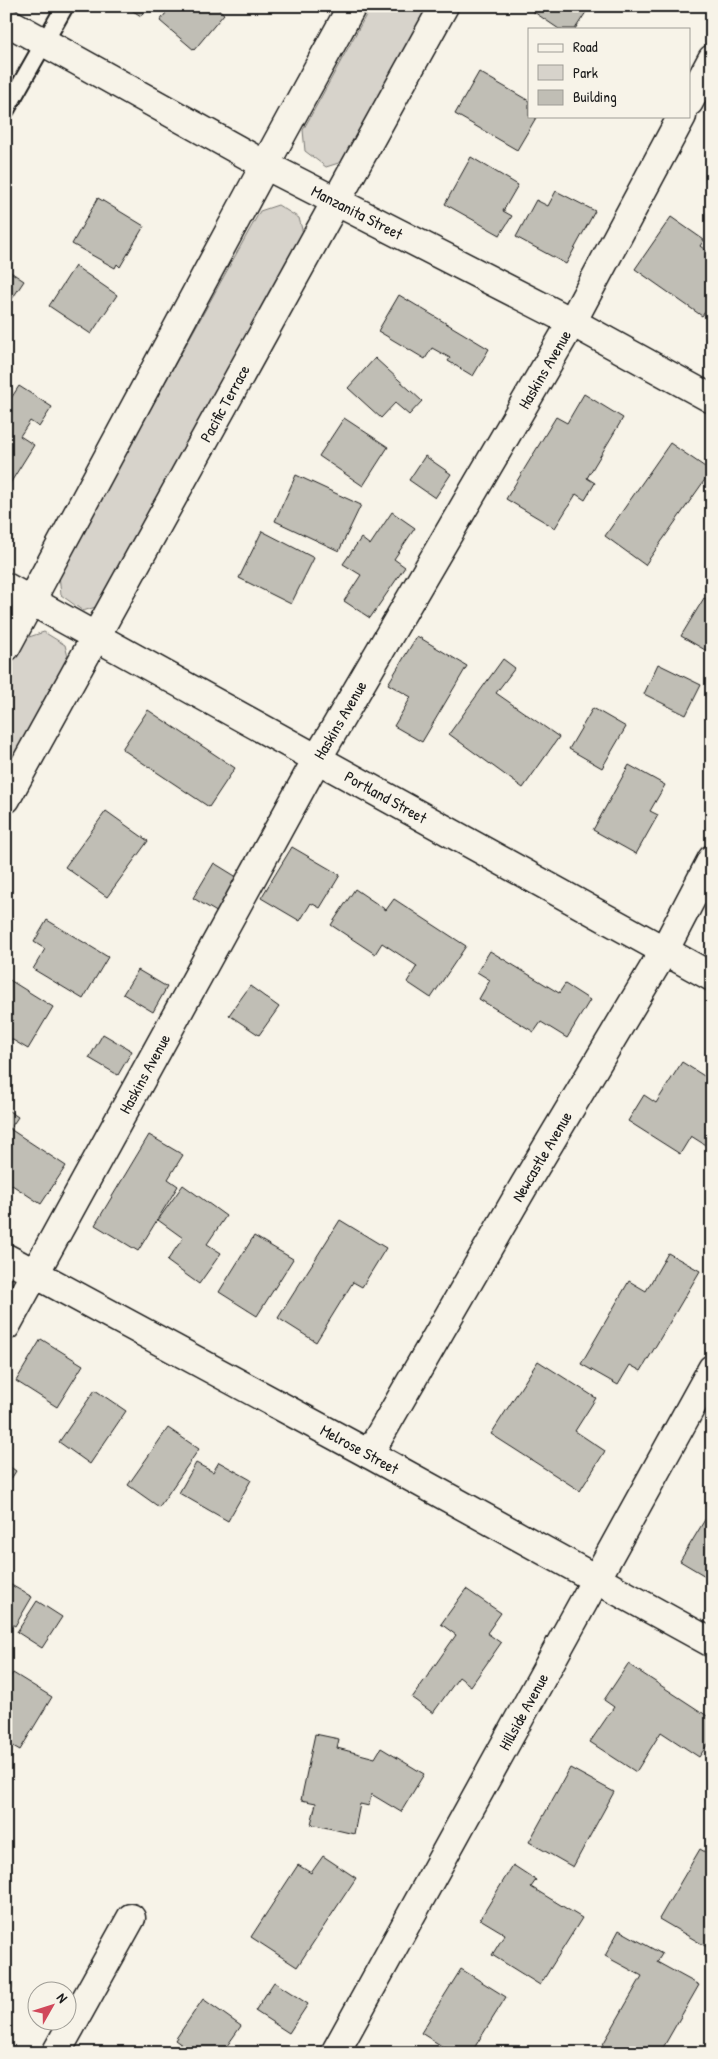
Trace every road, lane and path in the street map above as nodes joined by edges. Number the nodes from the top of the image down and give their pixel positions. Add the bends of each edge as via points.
1 (64, 6) edge
2 (352, 6) edge
3 (444, 6) edge
4 (6, 20) edge
5 (44, 42) junction
6 (712, 60) edge
7 (690, 100) edge
8 (6, 110) edge
9 (681, 118) edge
10 (264, 165) junction
11 (337, 202) junction
12 (572, 322) junction
13 (712, 400) edge
14 (6, 587) edge
15 (31, 600) junction
16 (97, 636) junction
17 (6, 647) edge
18 (317, 759) junction
19 (6, 799) edge
20 (712, 859) edge
21 (664, 951) junction
22 (712, 977) edge
23 (6, 1258) edge
24 (36, 1273) junction
25 (6, 1326) edge
26 (712, 1369) edge
27 (369, 1454) junction
28 (596, 1579) junction
29 (712, 1643) edge
30 (131, 1918) dead end
31 (56, 2053) edge
32 (335, 2053) edge

1 - 5 lane
2 - 10 street
3 - 11 street, Pacific Terrace
4 - 5 street, Manzanita Street
5 - 8 lane
5 - 10 street, Manzanita Street
6 - 7 street
9 - 12 street, Haskins Avenue
10 - 11 street, Manzanita Street
10 - 15 street
11 - 12 street, Manzanita Street
11 - 16 street, Pacific Terrace
12 - 13 street, Manzanita Street
12 - 18 street, Haskins Avenue
14 - 15 street, Portland Street
15 - 16 street, Portland Street
15 - 17 street
16 - 18 street, Portland Street
16 - 19 street, Pacific Terrace
18 - 21 street, Portland Street
18 - 24 street, Haskins Avenue
20 - 21 street, Newcastle Avenue
21 - 22 street, Portland Street
21 - 27 street, Newcastle Avenue
23 - 24 street, Melrose Street
24 - 25 street, Haskins Avenue
24 - 27 street, Melrose Street
26 - 28 street, Hillside Avenue
27 - 28 street, Melrose Street
28 - 29 street, Melrose Street
28 - 32 street, Hillside Avenue
30 - 31 street

